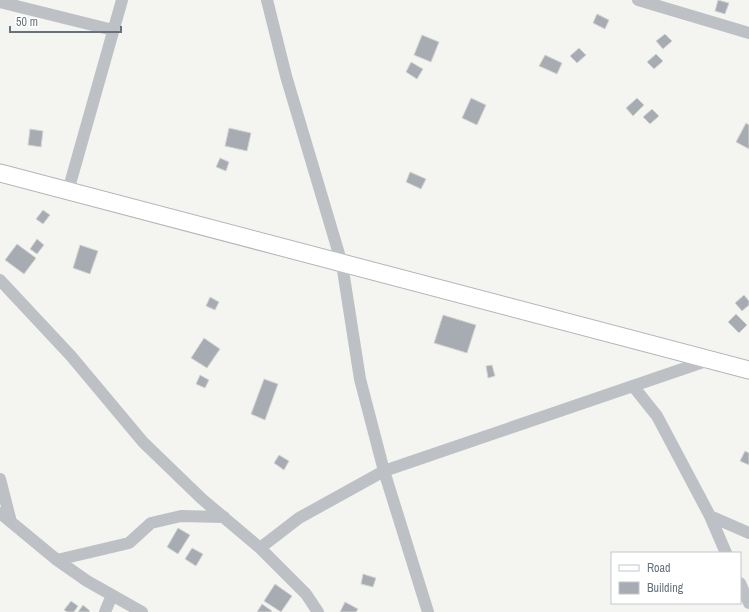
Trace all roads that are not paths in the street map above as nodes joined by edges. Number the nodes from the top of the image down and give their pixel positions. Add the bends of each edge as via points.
1 (122, 0) edge
2 (267, 0) edge
3 (638, 0) edge
4 (0, 2) edge
5 (113, 30) junction
6 (749, 33) edge
7 (0, 173) edge
8 (68, 191) junction
9 (342, 264) junction
10 (0, 280) edge
11 (709, 360) junction
12 (749, 370) edge
13 (633, 386) junction
14 (384, 471) junction
15 (0, 479) edge
16 (0, 513) edge
17 (710, 516) junction
18 (224, 518) junction
19 (11, 522) junction
20 (749, 533) edge
21 (260, 548) junction
22 (726, 552) edge
23 (57, 560) junction
24 (741, 585) edge
25 (112, 595) junction
26 (749, 604) edge
27 (105, 612) edge
28 (142, 612) edge
29 (318, 612) edge
30 (428, 612) edge

1 - 5 street
2 - 9 street via 286,76
3 - 6 street
4 - 5 street
5 - 8 street
7 - 8 street
8 - 9 street
9 - 11 street
9 - 14 street via 360,379
10 - 18 street via 71,356 143,442
11 - 12 street
11 - 13 street
13 - 14 street
13 - 17 street via 657,416
14 - 21 street via 299,518
14 - 30 street
15 - 19 street
16 - 19 street
17 - 20 street
17 - 22 street
18 - 21 street
18 - 23 street via 181,516 151,523 129,543
19 - 23 street
21 - 29 street via 306,594
23 - 25 street
24 - 26 street
25 - 27 street
25 - 28 street

